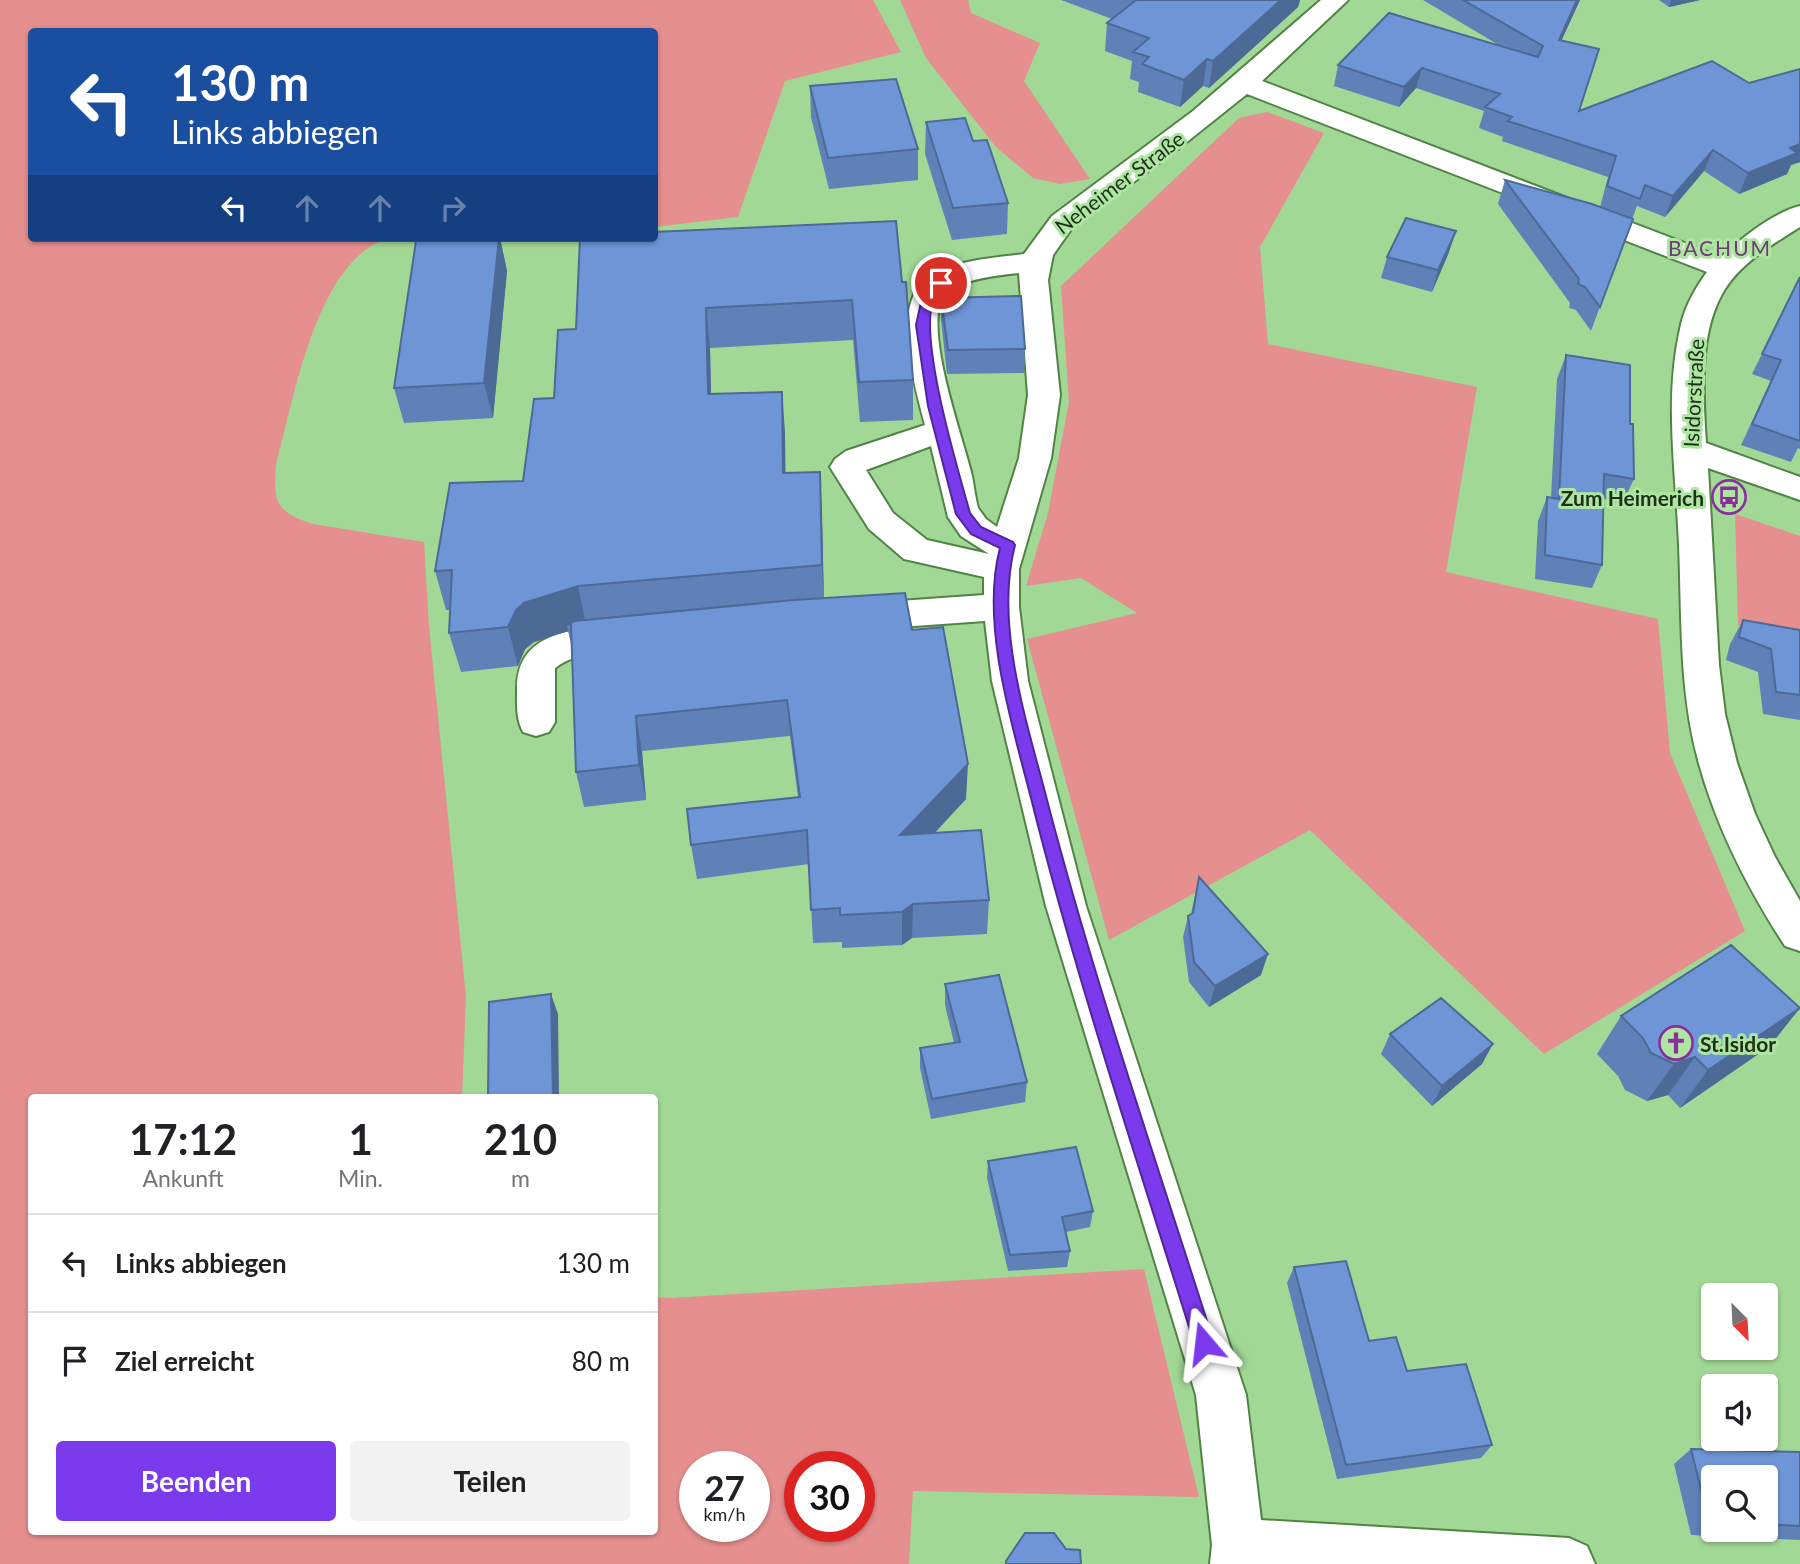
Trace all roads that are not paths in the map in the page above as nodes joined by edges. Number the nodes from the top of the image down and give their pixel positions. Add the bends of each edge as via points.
1 (1335, 0) edge
2 (1245, 84) junction
3 (1800, 215) edge
4 (1034, 262) junction
5 (1726, 268) junction
6 (942, 431) junction
7 (1689, 449) junction
8 (1800, 489) edge
9 (1004, 574) junction
10 (824, 619) edge
11 (648, 636) edge
12 (536, 722) dead end
13 (1800, 934) edge
14 (1237, 1555) edge
15 (1569, 1564) edge

1 - 2 street, Neheimer Straße
2 - 4 street, Neheimer Straße via 1062,222
2 - 5 street
3 - 5 street via 1759,240
4 - 6 street via 980,269 941,283 929,293 922,325
4 - 9 street via 1044,395 1035,458
5 - 7 street, Isidorstraße via 1703,301 1692,344
6 - 9 street via 963,514
6 - 9 street via 858,458 847,467 881,521 916,550
7 - 8 street
7 - 13 street, Isidorstraße via 1701,679 1710,737 1728,796 1760,865
9 - 10 street
9 - 14 street via 1010,681 1066,906 1221,1395
11 - 12 street via 580,642 545,654 537,665
14 - 15 street

